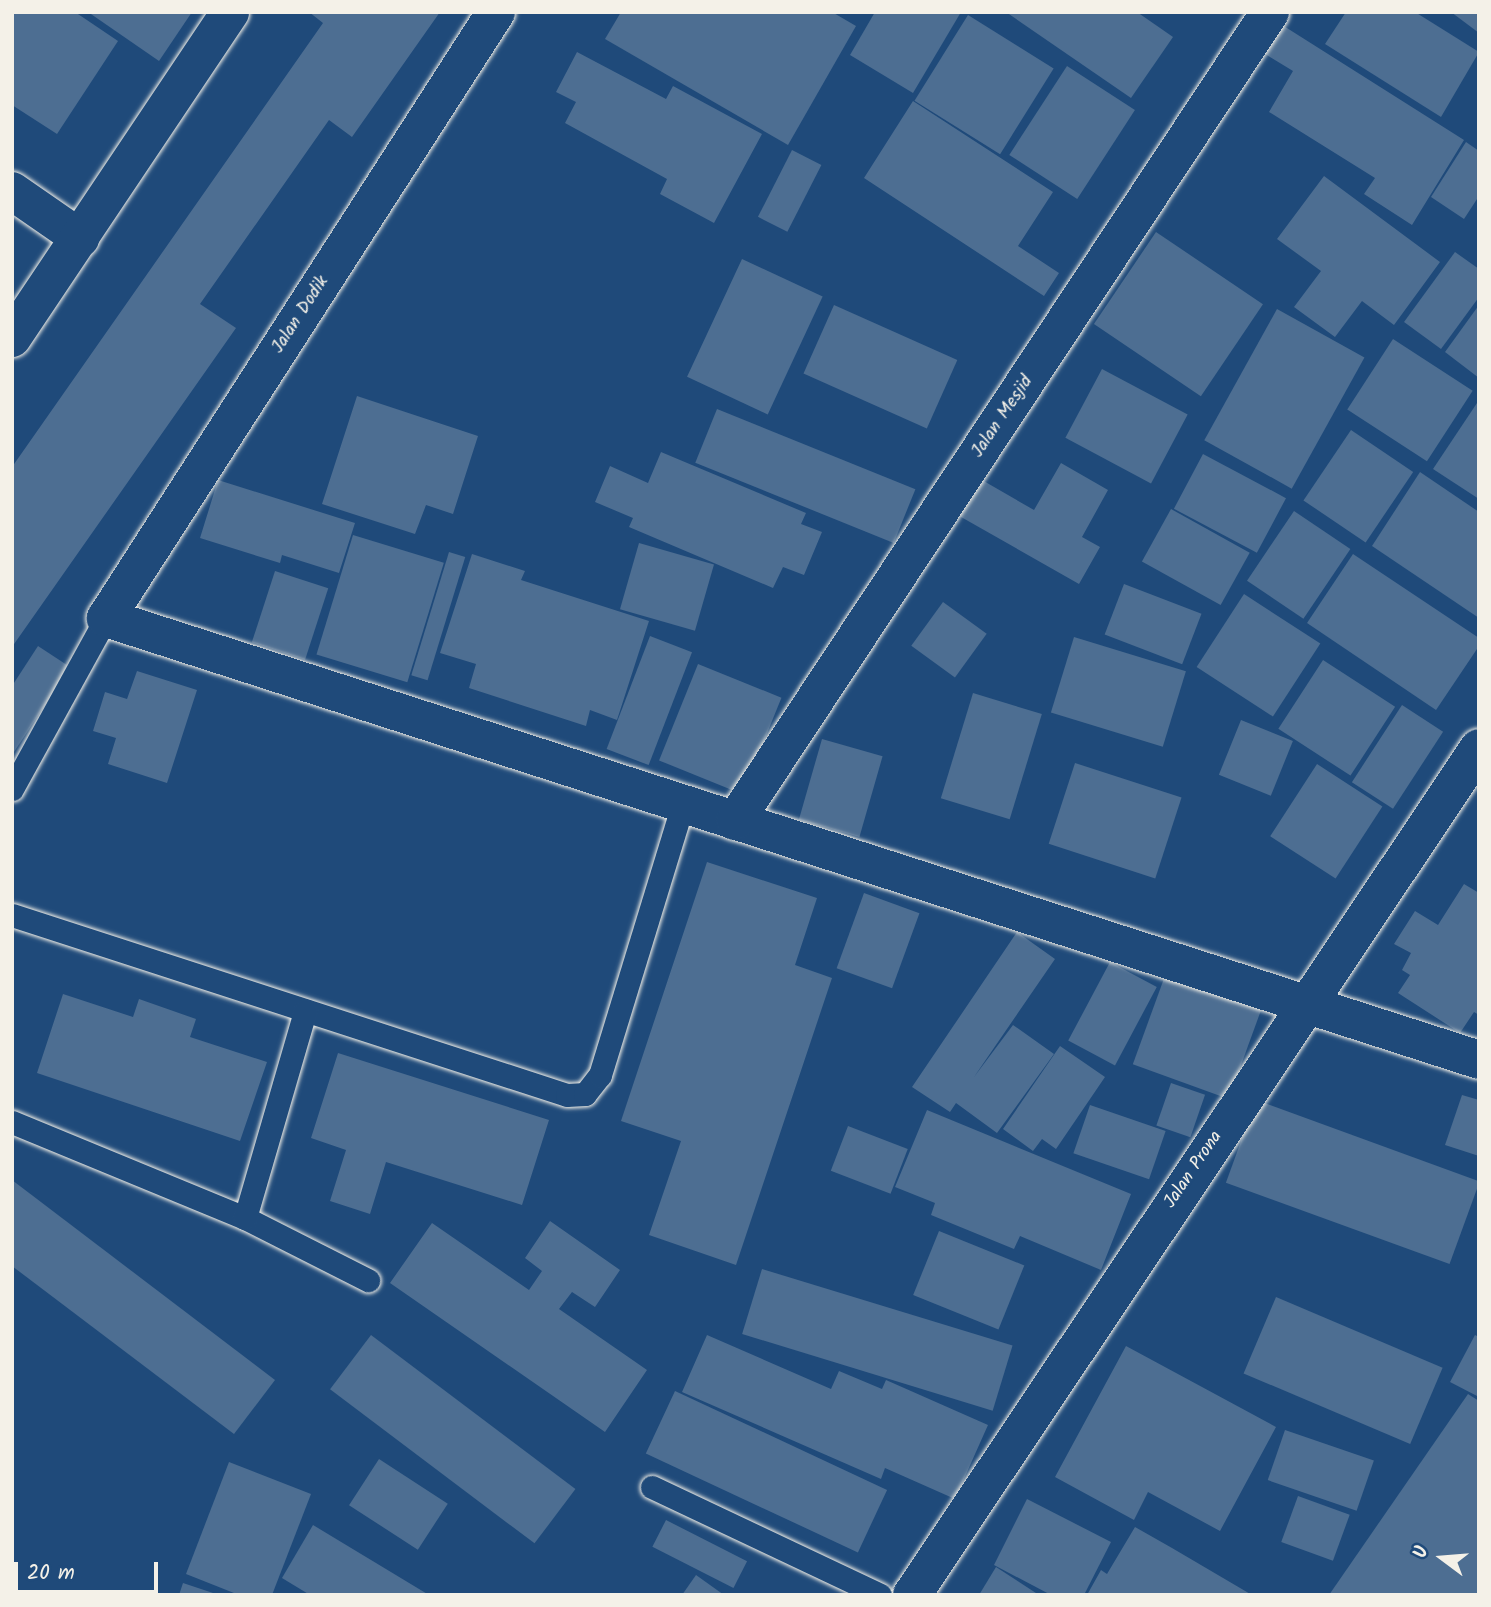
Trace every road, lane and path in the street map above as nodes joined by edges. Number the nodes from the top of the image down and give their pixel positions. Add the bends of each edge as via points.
1 (230, 12) edge
2 (496, 12) edge
3 (1270, 12) edge
4 (12, 191) edge
5 (80, 238) junction
6 (12, 338) edge
7 (106, 618) junction
8 (1479, 748) edge
9 (12, 789) edge
10 (682, 806) junction
11 (735, 821) junction
12 (12, 915) edge
13 (1305, 1002) junction
14 (305, 1011) junction
15 (1479, 1060) edge
16 (12, 1122) edge
17 (245, 1218) junction
18 (368, 1280) dead end
19 (652, 1488) dead end
20 (880, 1595) edge
21 (912, 1595) edge

1 - 5 street
2 - 7 street, Jalan Dodik
3 - 11 street, Jalan Mesjid
4 - 5 street
5 - 6 street
7 - 9 lane
7 - 10 street
8 - 13 street, Jalan Prona
10 - 11 street
10 - 14 lane via 600,1075 586,1094 567,1096
11 - 13 street
12 - 14 lane
13 - 15 street
13 - 21 street, Jalan Prona
14 - 17 lane
16 - 17 lane
17 - 18 lane
19 - 20 lane

